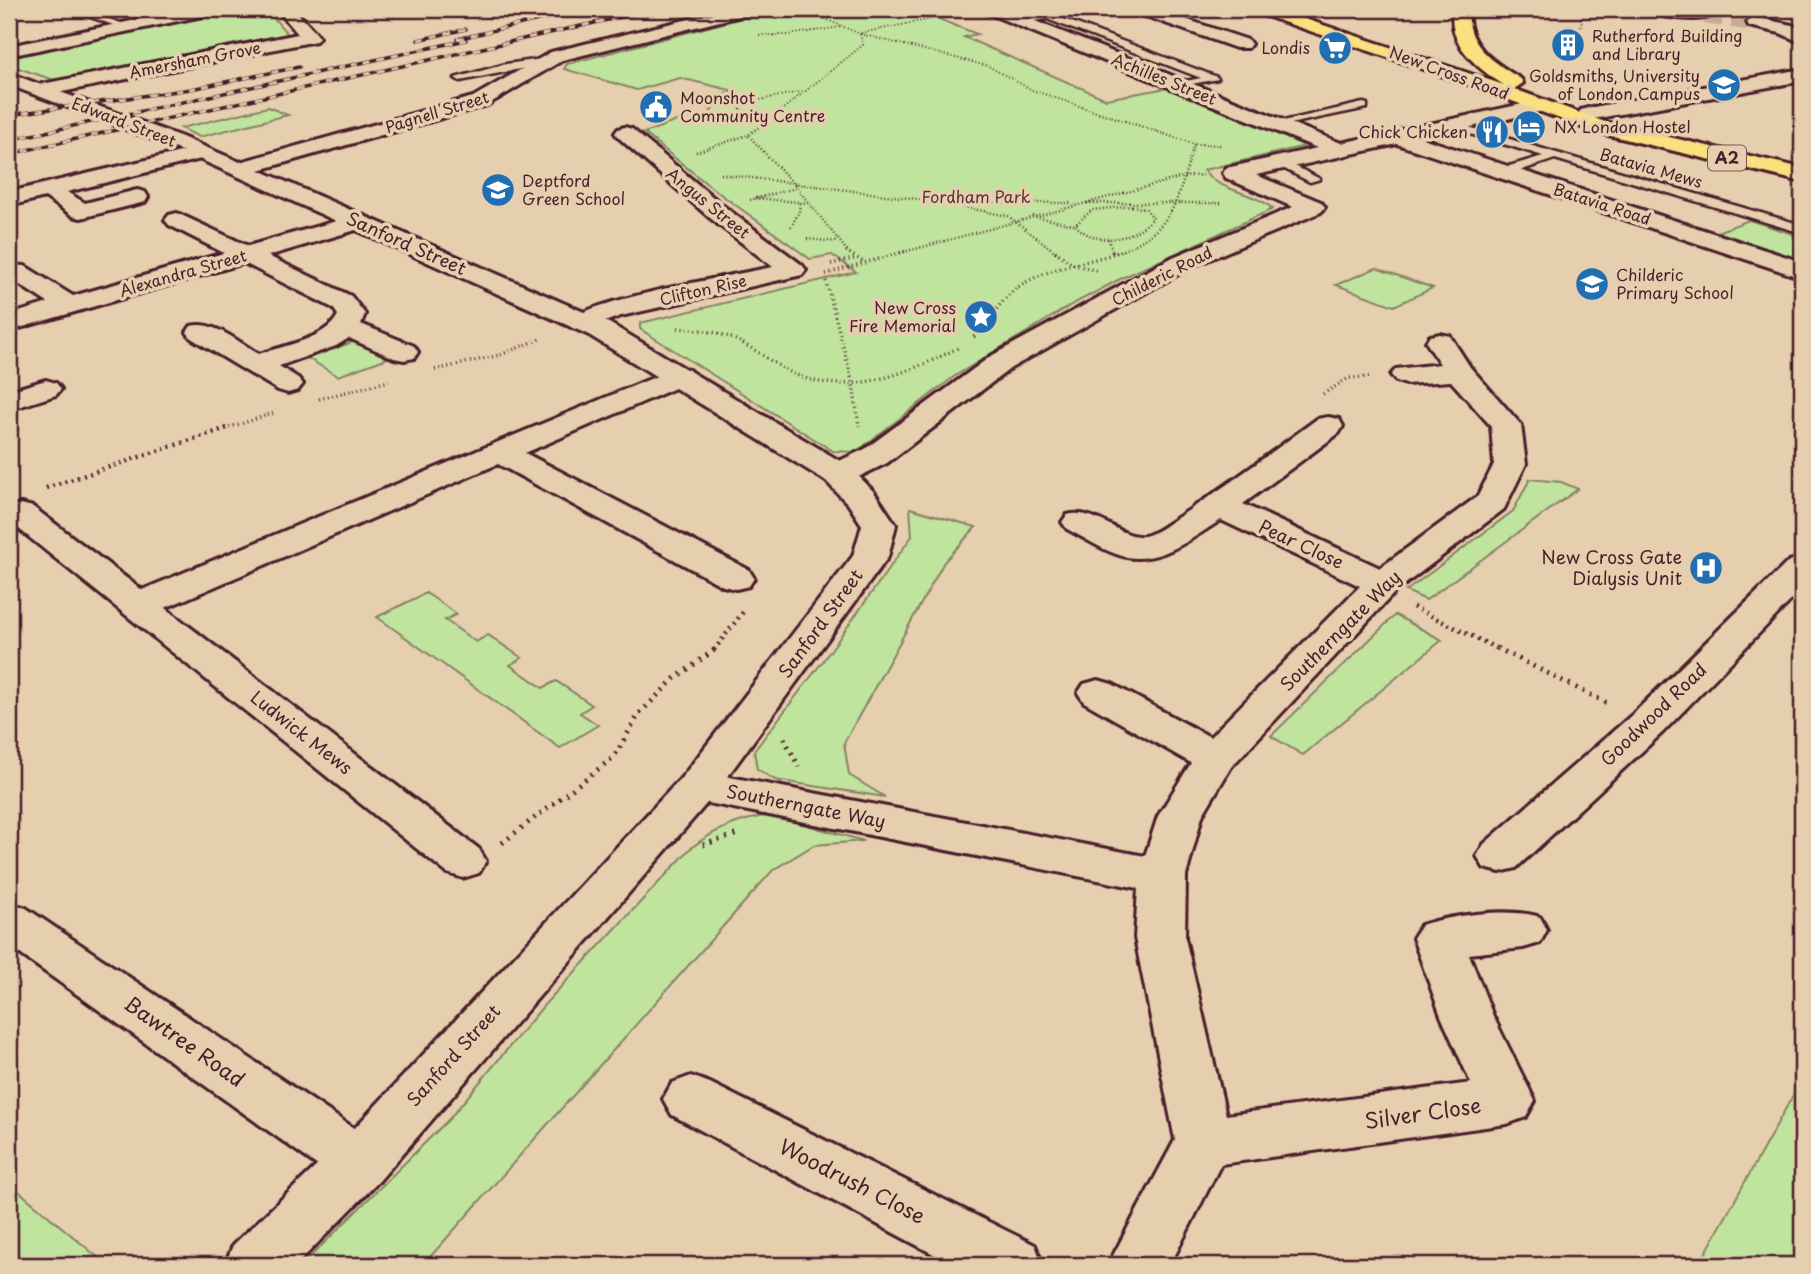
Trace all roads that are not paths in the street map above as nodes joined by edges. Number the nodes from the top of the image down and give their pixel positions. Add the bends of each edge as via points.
1 (71, 9) edge
2 (212, 9) edge
3 (285, 9) edge
4 (750, 9) edge
5 (991, 9) edge
6 (1140, 9) edge
7 (1260, 9) edge
8 (1461, 9) edge
9 (1650, 9) edge
10 (1705, 15) dead end
11 (1019, 20) junction
12 (1755, 22) tunnel mouth
13 (125, 26) junction
14 (1802, 38) edge
15 (1242, 44) dead end
16 (9, 51) edge
17 (1475, 53) junction
18 (1406, 57) junction
19 (542, 62) junction
20 (1802, 75) edge
21 (460, 78) dead end
22 (9, 79) edge
23 (1180, 85) junction
24 (42, 90) junction
25 (1363, 106) dead end
26 (1541, 106) junction
27 (1588, 114) junction
28 (1275, 124) junction
29 (1451, 125) junction
30 (625, 133) dead end
31 (1401, 138) junction
32 (1652, 139) junction
33 (1337, 149) junction
34 (202, 153) junction
35 (1554, 156) junction
36 (1279, 162) junction
37 (238, 169) junction
38 (1503, 172) junction
39 (1802, 175) edge
40 (1314, 179) dead end
41 (49, 190) junction
42 (136, 197) dead end
43 (9, 199) edge
44 (177, 220) dead end
45 (358, 222) junction
46 (1802, 229) edge
47 (248, 254) junction
48 (1802, 270) edge
49 (806, 272) joint
50 (9, 273) edge
51 (69, 305) junction
52 (582, 322) junction
53 (9, 323) edge
54 (346, 328) junction
55 (201, 332) dead end
56 (404, 352) dead end
57 (256, 365) junction
58 (1406, 375) road end
59 (679, 376) junction
60 (288, 384) dead end
61 (46, 389) dead end
62 (9, 401) edge
63 (1328, 426) road end
64 (499, 452) junction
65 (857, 465) junction
66 (1219, 506) junction
67 (21, 513) dead end
68 (1079, 522) dead end
69 (1802, 569) edge
70 (736, 578) road end
71 (1380, 586) junction
72 (139, 605) junction
73 (1786, 609) edge
74 (1098, 693) dead end
75 (1215, 758) junction
76 (698, 786) junction
77 (1500, 856) dead end
78 (463, 860) road end
79 (1162, 876) junction
80 (9, 921) edge
81 (1523, 930) dead end
82 (691, 1099) dead end
83 (1204, 1142) junction
84 (359, 1163) junction
85 (255, 1265) edge
86 (1013, 1265) edge
87 (1138, 1265) edge

1 - 13 lane
2 - 13 street
3 - 24 street, Amersham Grove via 310,37
4 - 19 street, Pagnell Street
5 - 11 street, Achilles Street
6 - 15 street
7 - 18 highway, New Cross Road / A2
8 - 17 highway, A2 via 1459,22
9 - 10 street
11 - 23 street, Achilles Street
11 - 23 lane via 1048,16 1213,79
12 - 14 street
13 - 16 street
17 - 18 highway, A2 via 1464,61
17 - 27 highway, A2 via 1517,85
18 - 26 highway, New Cross Road / A2
19 - 21 lane
19 - 37 street, Pagnell Street via 480,101
20 - 27 street
22 - 24 street, Edward Street
23 - 28 street, Achilles Street
24 - 34 street, Edward Street
25 - 28 lane
26 - 29 street
26 - 32 highway, New Cross Road / A2 via 1623,135
27 - 32 highway, A2
28 - 33 street, Achilles Street
29 - 31 street
29 - 35 lane, Batavia Mews
30 - 49 street, Angus Street
31 - 33 street, Childeric Road
31 - 38 street, Batavia Road
32 - 39 highway, New Cross Road / A2
33 - 36 street, Childeric Road
34 - 37 street, Edward Street
34 - 41 street
35 - 38 lane
35 - 46 lane, Batavia Mews
36 - 40 lane
36 - 65 street, Childeric Road via 1234,173 1313,207 1182,262 1001,362
37 - 45 street, Sanford Street
38 - 48 street, Batavia Road
41 - 42 street via 81,211
41 - 43 street
44 - 47 street
45 - 47 street, Alexandra Street
45 - 52 street, Sanford Street
47 - 51 street, Alexandra Street
47 - 54 street via 342,302 352,314
49 - 52 street, Clifton Rise via 613,310
50 - 51 street via 16,271
51 - 53 street, Alexandra Street
52 - 59 street, Sanford Street via 618,338
54 - 56 street
54 - 57 street
55 - 57 street
57 - 60 street
58 - 71 street, Southerngate Way via 1449,357 1506,425 1510,464 1492,502
59 - 64 street
59 - 65 street, Sanford Street
61 - 62 street
63 - 66 street
64 - 70 street
64 - 72 street
65 - 76 street, Sanford Street via 862,499 879,526 870,557
66 - 68 street via 1155,546 1129,547
66 - 71 street, Pear Close
67 - 72 street, Ludwick Mews
69 - 73 street, Goodwood Road
71 - 75 street, Southerngate Way
72 - 78 street, Ludwick Mews
73 - 77 street, Goodwood Road via 1648,723
74 - 75 street
75 - 79 street, Southerngate Way via 1180,816
76 - 79 street, Southerngate Way
76 - 84 street, Sanford Street
79 - 83 street, Southerngate Way via 1160,938
80 - 84 street, Bawtree Road
81 - 83 street, Silver Close via 1438,939 1507,1101
82 - 86 street, Woodrush Close
83 - 87 street
84 - 85 street, Sanford Street

